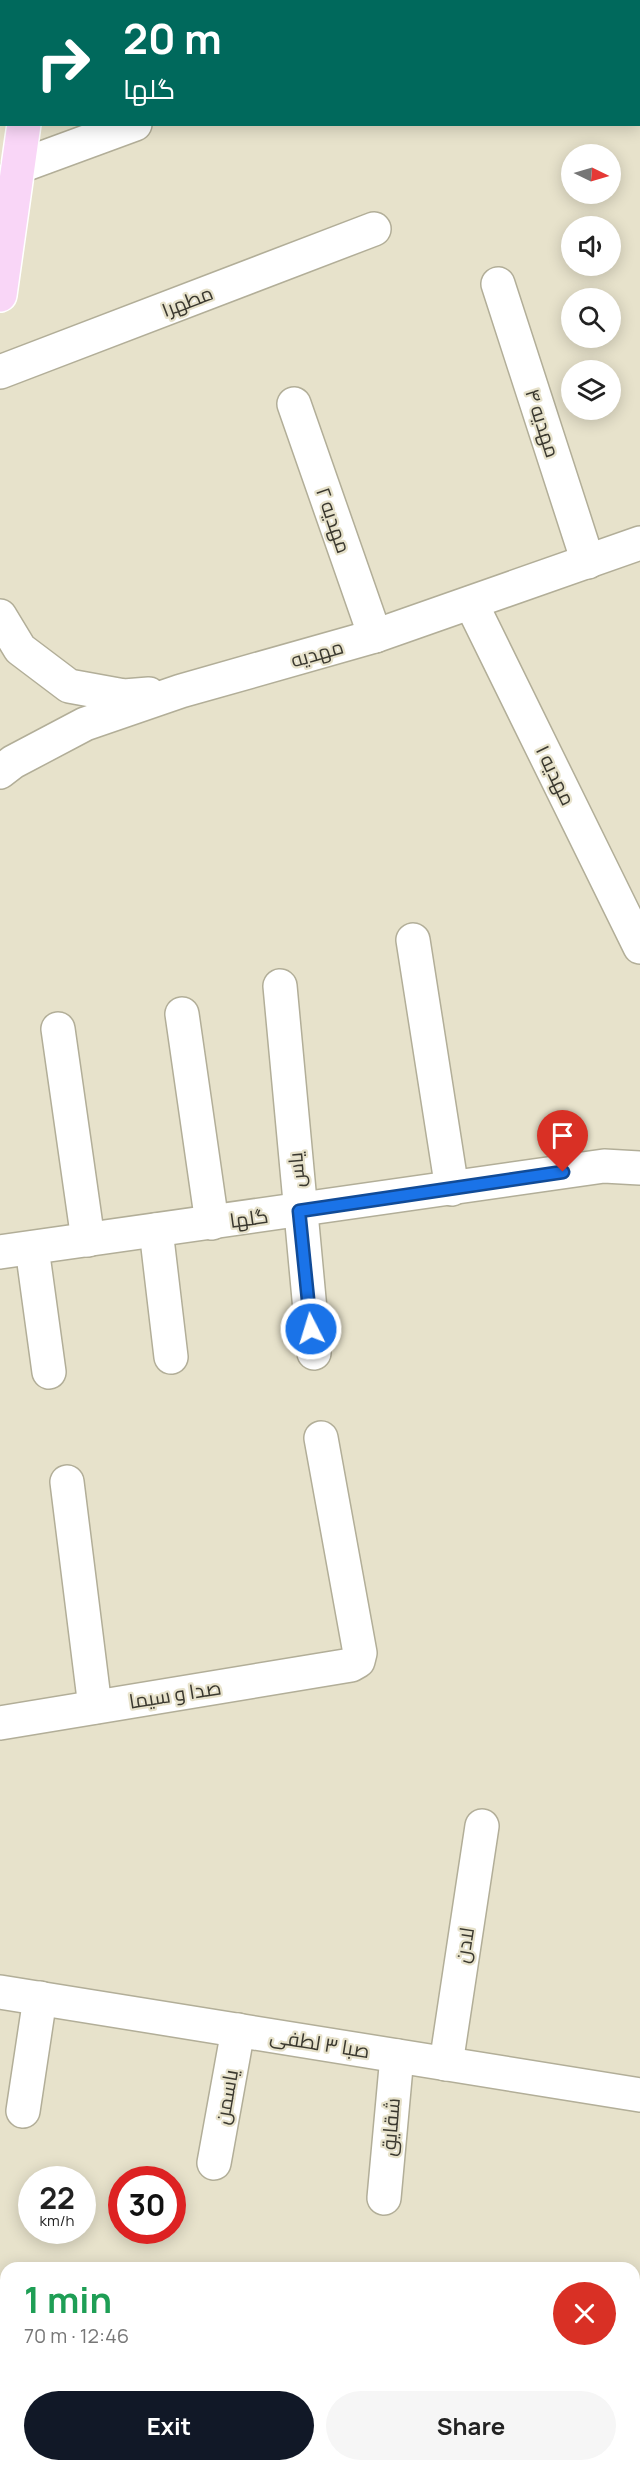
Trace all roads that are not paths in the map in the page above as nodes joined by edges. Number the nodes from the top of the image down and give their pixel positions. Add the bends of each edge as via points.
1 (24, 126) edge
2 (130, 126) edge
3 (18, 167) junction
4 (374, 229) dead end
5 (498, 284) dead end
6 (0, 295) edge
7 (0, 372) edge
8 (294, 404) dead end
9 (640, 543) edge
10 (588, 562) junction
11 (471, 603) junction
12 (0, 616) edge
13 (375, 636) junction
14 (181, 691) junction
15 (0, 772) edge
16 (413, 940) dead end
17 (640, 947) edge
18 (279, 986) dead end
19 (182, 1014) dead end
20 (58, 1029) dead end
21 (640, 1168) edge
22 (452, 1189) junction
23 (299, 1211) junction
24 (212, 1223) junction
25 (156, 1230) junction
26 (88, 1240) junction
27 (16, 1250) edge
28 (314, 1353) dead end
29 (171, 1357) dead end
30 (49, 1372) dead end
31 (321, 1438) dead end
32 (67, 1482) dead end
33 (95, 1707) junction
34 (0, 1723) edge
35 (482, 1826) dead end
36 (0, 1992) edge
37 (40, 1998) junction
38 (238, 2030) junction
39 (397, 2056) junction
40 (446, 2064) junction
41 (640, 2095) edge
42 (23, 2111) dead end
43 (214, 2163) dead end
44 (384, 2198) dead end

1 - 3 main road
2 - 3 street
3 - 6 main road
4 - 7 street, مطهر۱
5 - 10 street, مهدیه ۴
8 - 13 street, مهدیه ۲
9 - 10 street, مهدیه
10 - 11 street, مهدیه
11 - 13 street, مهدیه
11 - 17 street, مهدیه ۱
12 - 14 street via 20,649 69,686 124,696
13 - 14 street, مهدیه
14 - 15 street, مهدیه via 85,724
16 - 22 street
18 - 23 street, یاس
19 - 24 street
20 - 26 street
21 - 22 street, گلها via 604,1166
22 - 23 street, گلها
23 - 24 street, گلها
23 - 28 street, یاس
24 - 25 street, گلها
25 - 26 street, گلها
25 - 29 street
26 - 27 street, گلها
27 - 30 street
31 - 33 street, صدا و سیما via 360,1653 358,1660 351,1665
32 - 33 street
33 - 34 street, صدا و سیما
35 - 40 street, لادن
36 - 37 street, صبا ۳ لطفی
37 - 38 street, صبا ۳ لطفی
37 - 42 street
38 - 39 street, صبا ۳ لطفی
38 - 43 street, یاسمن
39 - 40 street, صبا ۳ لطفی
39 - 44 street, شقایق
40 - 41 street, صبا ۳ لطفی

